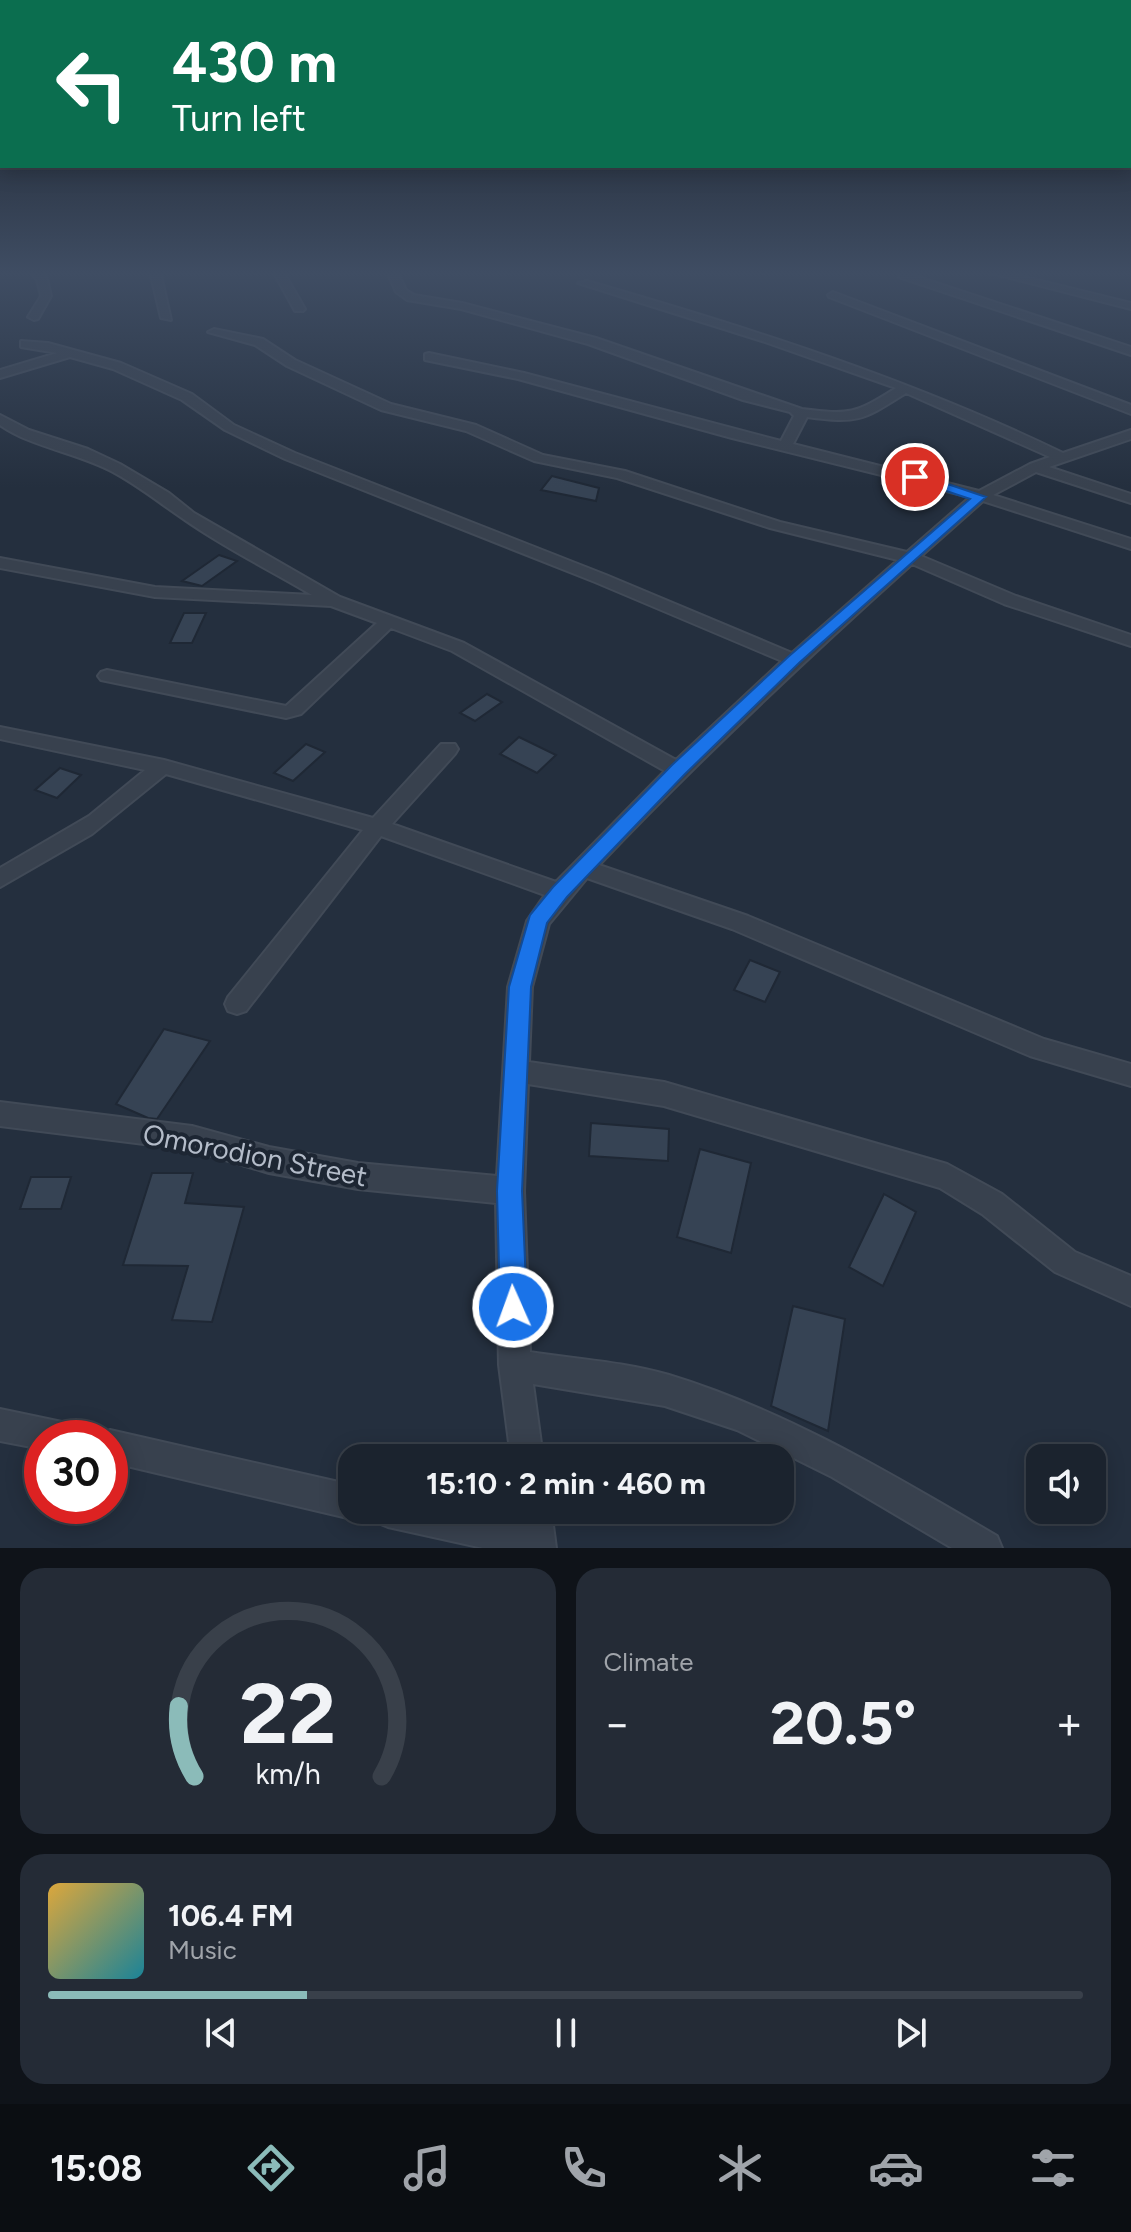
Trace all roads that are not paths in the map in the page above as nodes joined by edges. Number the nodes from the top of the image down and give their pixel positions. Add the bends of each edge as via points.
1 (261, 343) edge
2 (598, 343) edge
3 (781, 343) edge
4 (958, 343) edge
5 (1108, 343) edge
6 (25, 344) dead end
7 (1131, 351) edge
8 (67, 354) junction
9 (429, 357) dead end
10 (0, 374) edge
11 (905, 388) junction
12 (1131, 410) edge
13 (798, 412) junction
14 (4, 427) edge
15 (1131, 434) edge
16 (786, 445) junction
17 (1061, 457) junction
18 (1035, 467) junction
19 (979, 497) junction
20 (1131, 499) edge
21 (1131, 544) edge
22 (911, 558) junction
23 (0, 563) edge
24 (334, 601) junction
25 (389, 621) junction
26 (1131, 641) edge
27 (794, 660) junction
28 (107, 676) dead end
29 (0, 733) edge
30 (448, 749) dead end
31 (164, 767) junction
32 (678, 770) junction
33 (377, 827) junction
34 (585, 869) junction
35 (0, 879) edge
36 (560, 892) junction
37 (237, 1004) dead end
38 (516, 1071) junction
39 (1131, 1075) edge
40 (0, 1114) edge
41 (510, 1191) junction
42 (1131, 1291) edge
43 (515, 1365) junction
44 (0, 1425) edge
45 (24, 1430) edge
46 (525, 1444) edge
47 (128, 1450) edge
48 (338, 1499) edge
49 (475, 1524) edge
50 (537, 1534) edge
51 (985, 1548) edge

1 - 22 street via 386,407 471,428 539,458 620,474 775,525
2 - 13 street
3 - 11 street
4 - 12 street
5 - 7 street
6 - 8 street
8 - 10 street
8 - 27 street via 117,366 187,397 258,441
9 - 16 street
11 - 13 street via 862,415
11 - 17 street
13 - 16 street via 801,416
14 - 24 street via 91,455
15 - 17 street
16 - 19 street
17 - 18 street
18 - 19 street
18 - 20 street
19 - 21 street
19 - 22 street
22 - 26 street via 1010,600
22 - 27 street
23 - 24 street via 155,592
24 - 25 street
25 - 28 street via 286,712
25 - 32 street via 458,647
27 - 32 street
29 - 31 street
30 - 33 street
31 - 33 street
31 - 35 street via 69,840
32 - 34 street
33 - 36 street
33 - 37 street
34 - 36 street
34 - 39 street via 665,891 978,1024 1100,1069
36 - 38 street via 538,921 520,987
38 - 41 street
38 - 42 street via 664,1094 947,1177 992,1204 1065,1262
40 - 41 street, Omorodion Street via 192,1138 269,1160 358,1176
41 - 43 street
43 - 46 street
43 - 51 street via 665,1390 743,1416 831,1458
44 - 45 street
47 - 48 street
49 - 50 street

